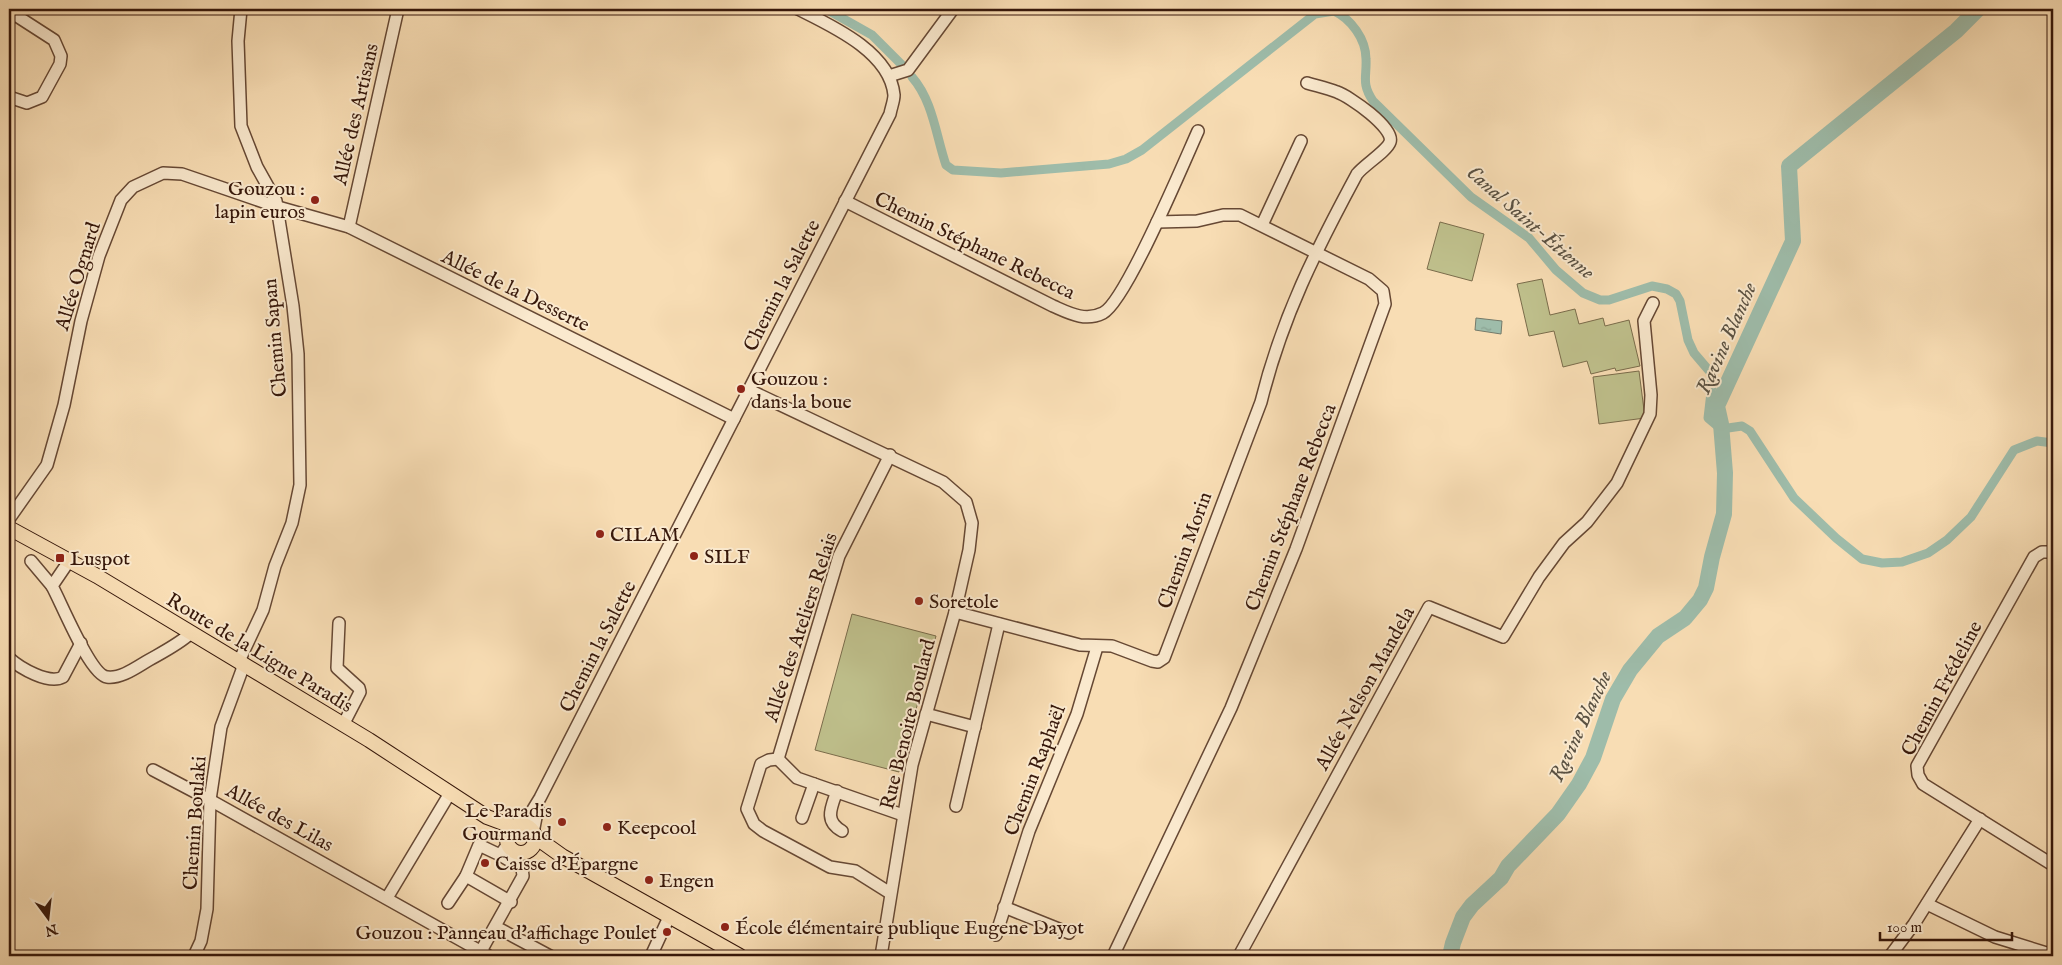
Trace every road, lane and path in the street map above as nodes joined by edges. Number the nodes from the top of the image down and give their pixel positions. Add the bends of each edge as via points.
1 (241, 9) edge
2 (398, 9) edge
3 (798, 9) edge
4 (953, 9) edge
5 (9, 11) edge
6 (889, 76) junction
7 (1307, 83) dead end
8 (9, 97) edge
9 (1198, 131) dead end
10 (1301, 141) dead end
11 (845, 201) junction
12 (278, 207) junction
13 (1157, 222) junction
14 (1262, 225) junction
15 (349, 227) junction
16 (1315, 252) junction
17 (1653, 303) dead end
18 (749, 390) junction
19 (734, 419) junction
20 (890, 456) junction
21 (9, 519) edge
22 (9, 528) edge
23 (2053, 552) edge
24 (31, 560) dead end
25 (69, 561) junction
26 (52, 586) junction
27 (955, 612) junction
28 (339, 623) dead end
29 (999, 624) junction
30 (191, 633) junction
31 (81, 643) junction
32 (1097, 647) junction
33 (9, 658) edge
34 (242, 664) junction
35 (926, 714) junction
36 (343, 725) junction
37 (975, 726) junction
38 (778, 759) junction
39 (153, 770) dead end
40 (814, 784) junction
41 (837, 791) junction
42 (450, 792) junction
43 (540, 798) junction
44 (210, 800) junction
45 (956, 806) dead end
46 (903, 815) junction
47 (802, 818) dead end
48 (1980, 818) junction
49 (842, 831) dead end
50 (534, 834) junction
51 (509, 838) junction
52 (530, 849) junction
53 (562, 856) junction
54 (2053, 864) edge
55 (466, 876) junction
56 (890, 893) junction
57 (388, 898) junction
58 (511, 902) junction
59 (448, 903) dead end
60 (1927, 904) junction
61 (1004, 907) junction
62 (669, 917) junction
63 (496, 927) junction
64 (1069, 933) dead end
65 (996, 935) dead end
66 (485, 954) edge
67 (2053, 955) edge
68 (194, 956) edge
69 (550, 956) edge
70 (651, 956) edge
71 (740, 956) edge
72 (881, 956) edge
73 (1113, 956) edge
74 (1239, 956) edge
75 (1890, 956) edge

1 - 12 street, Chemin Sapan via 238,41 241,126 252,157
2 - 15 street, Allée des Artisans
3 - 6 street, Chemin la Salette via 850,38 879,60
4 - 6 street via 908,70
5 - 8 street via 54,40 61,56 42,97 28,104
6 - 11 street, Chemin la Salette via 894,97 890,114
7 - 16 street via 1354,101 1391,136 1385,150 1357,174
9 - 13 street, Chemin Stéphane Rebecca
10 - 14 street
11 - 13 street, Chemin Stéphane Rebecca via 1077,316 1096,316 1110,308 1120,295
11 - 18 street, Chemin la Salette
12 - 15 street, Allée de la Desserte
12 - 21 street, Allée Ognard via 172,172 156,175 127,192 99,256 48,465
12 - 34 street, Chemin Sapan via 298,354 300,485 292,523 263,610 241,657
13 - 14 street, Chemin Stéphane Rebecca via 1197,221 1236,214
14 - 16 street, Chemin Stéphane Rebecca
15 - 19 street, Allée de la Desserte
16 - 32 street, Chemin Morin via 1284,322 1261,402 1164,658 1158,662 1112,646
16 - 73 street, Chemin Stéphane Rebecca via 1376,284 1384,293 1384,311 1296,549 1231,708
17 - 74 street, Allée Nelson Mandela via 1644,321 1650,414 1617,483 1587,522 1564,542 1503,637 1429,607
18 - 19 street, Chemin la Salette
18 - 20 street
19 - 43 street, Chemin la Salette
20 - 27 street, Rue Benoite Boulard via 942,482 966,502 972,523
20 - 38 street, Allée des Ateliers Relais via 839,556
22 - 25 main road, Route de la Ligne Paradis
23 - 48 street, Chemin Frédeline via 2042,552 2034,557 1917,766 1923,784
24 - 26 street
25 - 26 street
25 - 30 main road, Route de la Ligne Paradis
26 - 31 street
27 - 29 street, Chemin Morin
27 - 35 street, Rue Benoite Boulard
28 - 36 street via 336,668 360,692
29 - 32 street, Chemin Morin via 1080,646
29 - 37 street
30 - 31 street via 131,671 115,677 106,677 98,672
30 - 34 main road, Route de la Ligne Paradis
31 - 33 street via 60,680 51,680 22,668
32 - 61 street, Chemin Raphaël via 1074,721 1029,832
34 - 36 main road, Route de la Ligne Paradis
34 - 44 street, Chemin Boulaki via 221,727
35 - 37 street
35 - 46 street, Rue Benoite Boulard
36 - 42 main road, Route de la Ligne Paradis
37 - 45 street
38 - 40 street via 797,778
38 - 56 street via 762,764 747,809 754,824 830,867 856,871
39 - 44 street, Allée des Lilas
40 - 41 street
40 - 47 street
41 - 46 street
41 - 49 street via 829,813 834,827
42 - 51 main road, Route de la Ligne Paradis via 487,817
42 - 57 street
43 - 50 street, Chemin la Salette
43 - 51 street, Chemin la Salette
44 - 57 street, Allée des Lilas
44 - 68 street, Chemin Boulaki via 207,909
46 - 56 street, Rue Benoite Boulard
48 - 54 street, Chemin Frédeline
48 - 60 street
50 - 51 main road via 526,826
50 - 52 main road
50 - 53 main road
51 - 52 main road via 516,852
51 - 55 street via 479,845
51 - 58 street via 523,876
52 - 53 main road
53 - 62 main road
55 - 58 street
55 - 59 street
56 - 72 street, Rue Benoite Boulard
57 - 66 street, Allée des Lilas
58 - 63 street
60 - 67 street via 1995,937
60 - 75 street
61 - 64 street
61 - 65 street, Chemin Raphaël
62 - 70 street
62 - 71 main road
63 - 66 street
63 - 69 street

